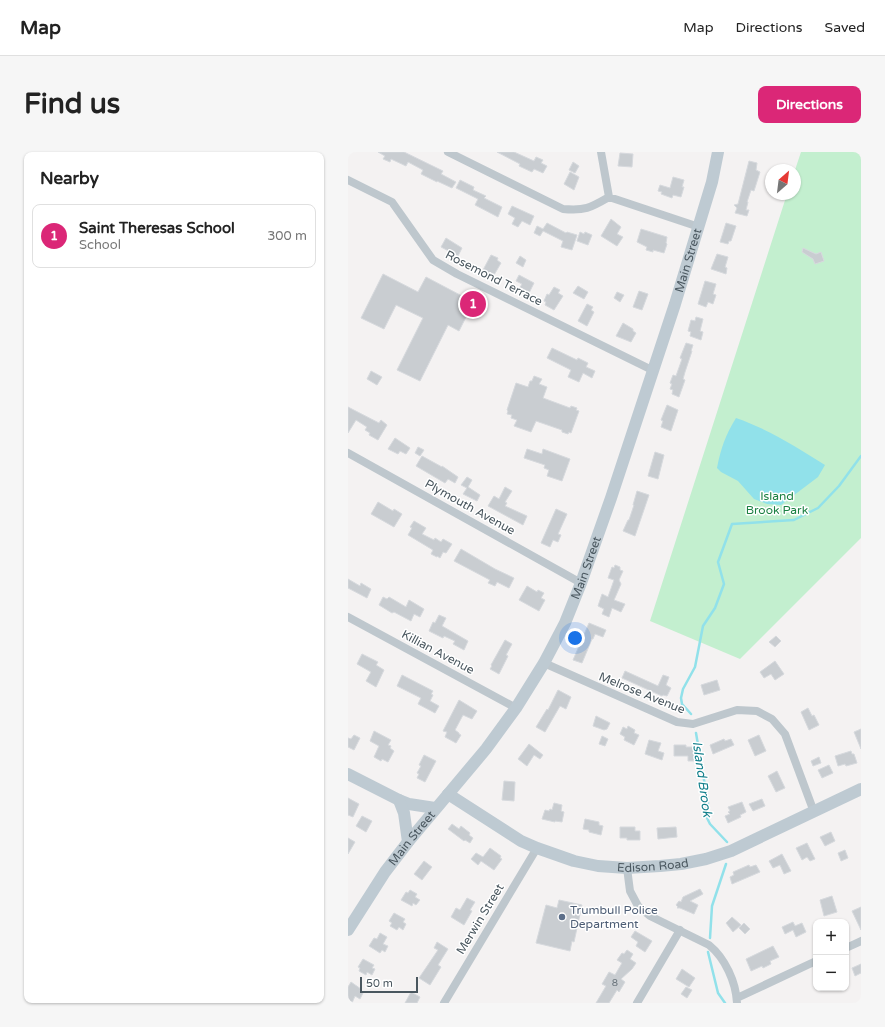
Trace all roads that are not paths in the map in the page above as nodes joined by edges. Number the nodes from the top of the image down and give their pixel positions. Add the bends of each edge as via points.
1 (448, 152) edge
2 (601, 152) edge
3 (718, 152) edge
4 (348, 180) edge
5 (609, 197) junction
6 (699, 227) junction
7 (652, 370) junction
8 (348, 453) edge
9 (581, 583) junction
10 (348, 617) edge
11 (544, 664) junction
12 (516, 708) junction
13 (348, 774) edge
14 (861, 789) edge
15 (448, 794) junction
16 (399, 800) junction
17 (435, 808) junction
18 (814, 812) junction
19 (408, 842) junction
20 (537, 848) junction
21 (627, 868) junction
22 (348, 930) edge
23 (680, 930) junction
24 (861, 941) edge
25 (849, 947) edge
26 (813, 963) edge
27 (737, 1000) edge
28 (444, 1003) edge
29 (637, 1003) edge

1 - 5 street via 563,209 578,211 591,208
2 - 5 street
3 - 6 main road, Main Street
4 - 7 street, Rosemond Terrace via 392,202 433,260
5 - 6 street
6 - 7 main road, Main Street
7 - 9 main road, Main Street
8 - 9 street, Plymouth Avenue
9 - 11 main road, Main Street via 565,623
10 - 12 street, Killian Avenue
11 - 12 main road, Main Street
11 - 18 street, Melrose Avenue via 677,722 693,724 737,710 757,711 772,719 785,734
12 - 15 main road, Main Street
13 - 16 main road
14 - 18 main road, Edison Road
15 - 17 main road, Main Street
15 - 20 main road, Edison Road via 521,841
16 - 17 main road
16 - 19 main road via 404,813
17 - 19 main road, Main Street
18 - 21 main road, Edison Road via 731,851 706,859
19 - 22 main road, Main Street via 385,872
20 - 21 main road, Edison Road via 574,861
20 - 28 street, Merwin Street
21 - 23 street via 630,891 638,906 650,916
23 - 27 street via 716,950 731,977
23 - 29 street
24 - 25 street
26 - 27 street

